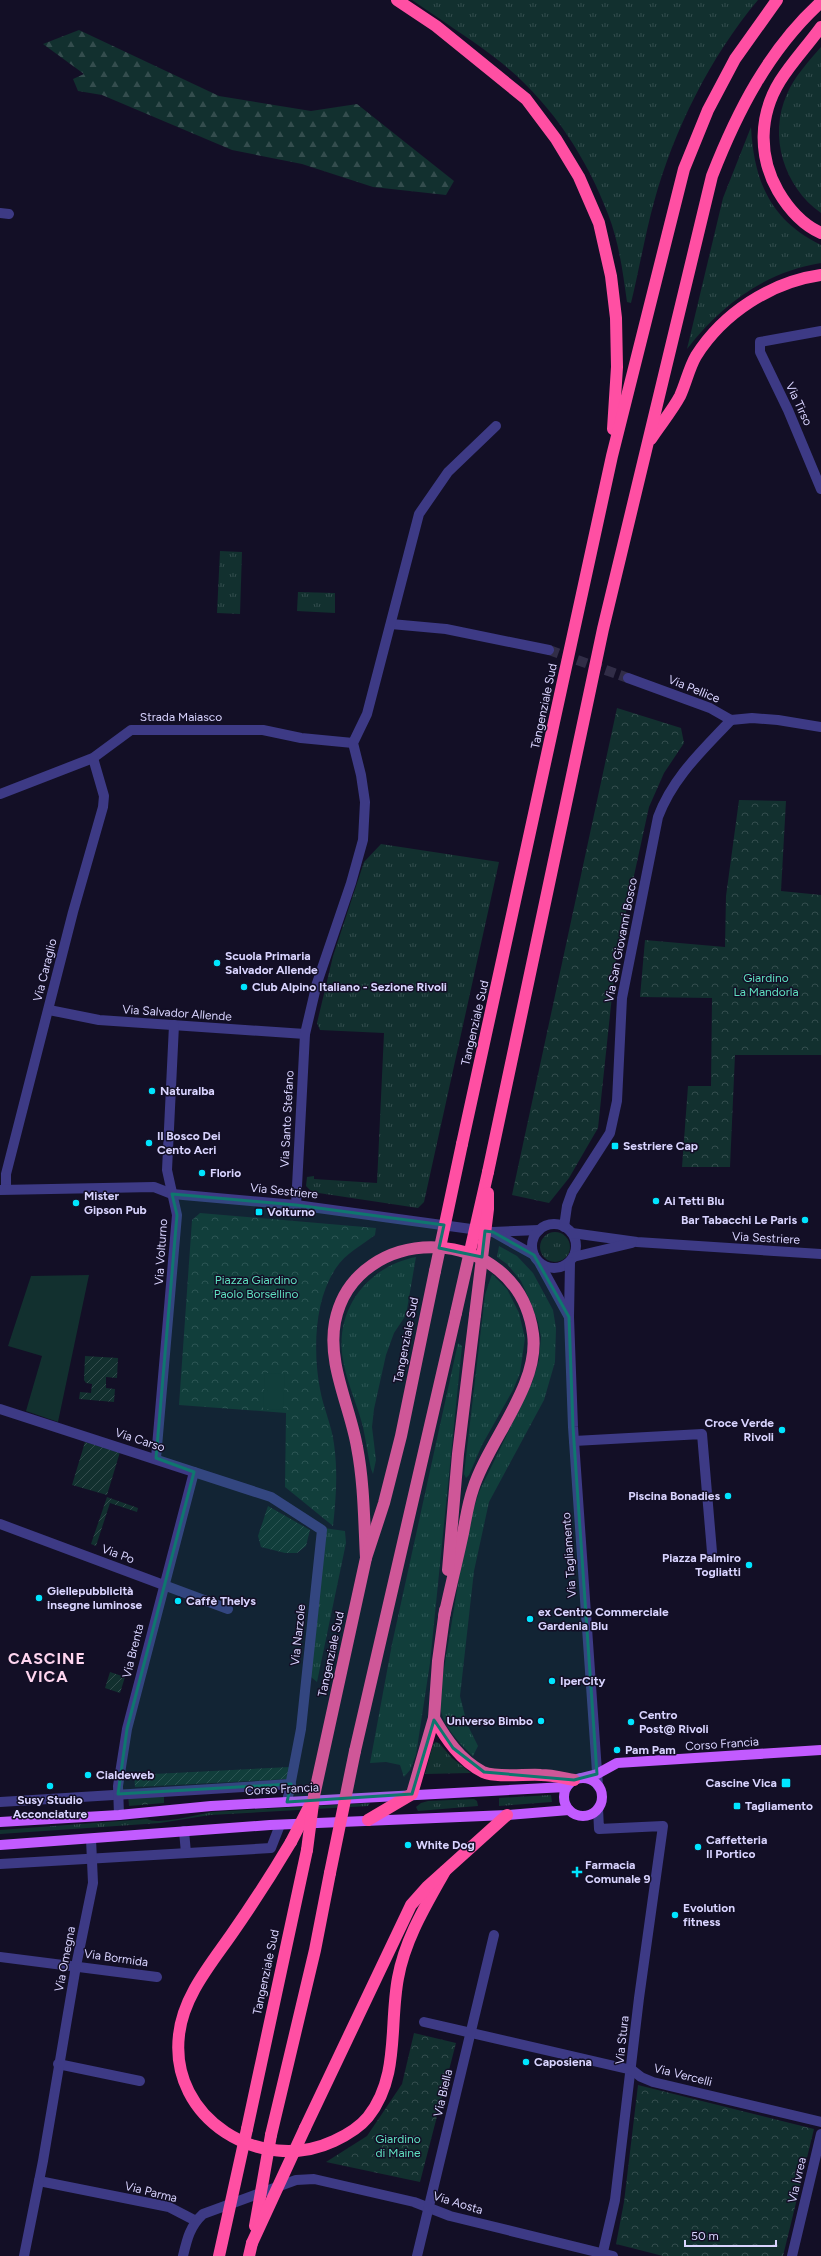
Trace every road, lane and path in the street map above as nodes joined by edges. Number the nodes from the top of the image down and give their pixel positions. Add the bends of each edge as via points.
1 (397, 0) edge
2 (777, 0) edge
3 (821, 2) edge
4 (821, 27) edge
5 (821, 233) edge
6 (821, 275) edge
7 (821, 331) edge
8 (496, 426) dead end
9 (648, 443) junction
10 (612, 456) junction
11 (821, 489) edge
12 (390, 624) junction
13 (549, 650) tunnel mouth
14 (628, 678) tunnel mouth
15 (731, 720) junction
16 (821, 727) edge
17 (353, 743) junction
18 (93, 758) junction
19 (0, 794) edge
20 (48, 1010) junction
21 (174, 1025) junction
22 (304, 1034) junction
23 (488, 1172) junction
24 (3, 1189) edge
25 (172, 1194) junction
26 (296, 1205) junction
27 (538, 1230) junction
28 (568, 1230) junction
29 (493, 1232) junction
30 (637, 1242) junction
31 (821, 1254) edge
32 (534, 1255) junction
33 (572, 1260) junction
34 (540, 1264) junction
35 (569, 1317) junction
36 (0, 1409) edge
37 (574, 1441) junction
38 (156, 1458) junction
39 (194, 1472) junction
40 (271, 1497) joint
41 (0, 1524) edge
42 (712, 1552) dead end
43 (366, 1558) junction
44 (163, 1585) junction
45 (228, 1608) dead end
46 (444, 1617) junction
47 (434, 1718) junction
48 (821, 1750) edge
49 (597, 1774) junction
50 (574, 1782) junction
51 (291, 1784) junction
52 (598, 1786) junction
53 (118, 1794) junction
54 (412, 1794) junction
55 (314, 1796) junction
56 (0, 1802) edge
57 (287, 1802) junction
58 (598, 1808) junction
59 (569, 1810) junction
60 (119, 1815) junction
61 (507, 1815) junction
62 (368, 1820) junction
63 (0, 1822) edge
64 (280, 1825) junction
65 (184, 1831) junction
66 (91, 1839) junction
67 (0, 1844) edge
68 (186, 1853) junction
69 (93, 1858) junction
70 (0, 1864) edge
71 (445, 1871) junction
72 (494, 1935) dead end
73 (0, 1957) edge
74 (76, 1966) junction
75 (157, 1978) dead end
76 (424, 2022) dead end
77 (471, 2033) junction
78 (58, 2064) junction
79 (632, 2070) junction
80 (140, 2081) dead end
81 (821, 2122) edge
82 (821, 2134) edge
83 (39, 2181) junction
84 (429, 2208) junction
85 (196, 2220) junction
86 (252, 2243) junction
87 (602, 2255) edge
88 (24, 2256) edge
89 (183, 2256) edge
90 (219, 2256) edge
91 (249, 2256) edge
92 (417, 2256) edge
93 (613, 2256) edge
94 (792, 2256) edge

1 - 10 highway via 436,26 526,99 556,139 579,177 599,223 611,276 616,318
2 - 10 highway, Tangenziale Sud via 735,59 708,110 684,169
3 - 9 highway via 797,26 773,58 749,92 730,130 712,176
4 - 5 highway via 780,81 767,111 763,135 767,166 784,201 798,218
6 - 9 highway via 792,282 767,292 726,320 696,356 680,396
7 - 11 street, Via Tirso via 760,342 760,352
8 - 12 street via 448,472 419,514
9 - 23 highway via 602,637
10 - 43 highway, Tangenziale Sud, bridge via 401,1436 384,1504
12 - 13 street via 446,629
12 - 17 street via 368,714
14 - 15 street, Via Pellice via 710,708
15 - 16 street via 778,720
15 - 28 street, Via San Giovanni Bosco via 682,771 664,801 658,817 622,998 617,1100 610,1133 572,1192 567,1206
17 - 18 street, Strada Maiasco via 301,738 263,730 131,730
17 - 22 street via 365,802 362,848 317,983
18 - 19 street, Strada Maiasco
18 - 20 street, Via Caraglio via 104,796 103,807
20 - 21 street, Via Salvador Allende via 99,1020
20 - 24 street, Via Caraglio
21 - 22 street, Via Salvador Allende
21 - 25 street, Via Volturno via 167,1170
22 - 26 street, Via Santo Stefano
23 - 46 highway, bridge via 488,1209 458,1454
23 - 86 highway, bridge via 355,1751 315,1950 271,2135
24 - 25 street, Via Sestriere via 154,1187
25 - 26 street, Via Sestriere
25 - 38 street, Via Volturno via 177,1216
26 - 29 street, Via Sestriere
27 - 28 street via 551,1224
27 - 29 street, Via Sestriere
27 - 32 street via 532,1242
28 - 30 street, Via Sestriere
28 - 33 street via 576,1245
29 - 32 street, Via Sestriere
30 - 31 street, Via Sestriere
30 - 33 street, Via Sestriere
32 - 34 street
33 - 34 street via 559,1268
33 - 35 street, Via Tagliamento
34 - 35 street, Via Tagliamento
35 - 37 street, Via Tagliamento
36 - 38 street, Via Carso
37 - 42 street via 702,1434
37 - 49 street, Via Tagliamento
38 - 39 street, Via Carso
39 - 40 street, Via Carso
39 - 44 street, Via Brenta
40 - 51 street, Via Narzole via 322,1530 301,1729
41 - 44 street, Via Po
43 - 46 highway via 362,1480 349,1412 336,1368 333,1347 335,1322 344,1299 357,1279 375,1263 398,1252 425,1247 454,1249 476,1255 498,1268 516,1286 527,1309 533,1334 533,1358 524,1384 472,1490
43 - 55 highway, Tangenziale Sud
44 - 45 street, Via Po
44 - 53 street, Via Brenta via 127,1729
46 - 47 highway
47 - 50 highway via 454,1748 467,1761 484,1772 542,1775
47 - 54 highway
48 - 49 main road, Corso Francia via 616,1763
49 - 50 main road, Corso Francia
49 - 52 street, Via Tagliamento
50 - 52 main road via 590,1779
50 - 54 main road, Corso Francia
50 - 59 main road via 564,1800
51 - 53 street, Corso Francia
51 - 57 street, Via Narzole
52 - 58 main road via 602,1797
53 - 56 street, Corso Francia
53 - 60 street, Via Brenta
54 - 57 main road, Corso Francia
54 - 62 highway
55 - 71 highway, bridge via 276,1869 199,1982 186,2006 179,2032 178,2047 184,2082 201,2112 232,2138 282,2151 305,2151 355,2130 368,2116 384,2089 390,2070 394,2003 404,1952
55 - 90 highway, Tangenziale Sud, bridge via 303,1871
57 - 60 main road, Corso Francia
58 - 59 main road via 585,1816
58 - 79 street, Via Stura via 599,1829 663,1826 639,1998
59 - 61 main road
60 - 63 main road, Corso Francia
61 - 62 main road
61 - 71 highway
62 - 64 main road
64 - 65 main road
64 - 68 street via 271,1848
65 - 66 main road
65 - 68 street
66 - 67 main road
66 - 69 street, Via Omegna
68 - 69 street
69 - 70 street
69 - 74 street, Via Omegna via 93,1883
71 - 86 highway, bridge via 411,1905
72 - 77 street, Via Biella
73 - 74 street, Via Bormida
74 - 75 street, Via Bormida
74 - 78 street, Via Omegna
76 - 77 street, Via Vercelli
77 - 79 street, Via Vercelli
77 - 84 street, Via Biella
78 - 80 street
78 - 83 street, Via Omegna
79 - 81 street, Via Vercelli via 653,2082
79 - 87 street, Via Stura via 615,2200
82 - 94 street, Via Ivrea
83 - 85 street, Via Parma via 169,2207
83 - 88 street, Via Omegna
84 - 85 street, Via Aosta via 414,2202 314,2179 296,2180 203,2214
84 - 87 street, Via Aosta via 450,2216
84 - 92 street, Via Biella
85 - 89 street via 189,2232
86 - 91 highway
87 - 93 street, Via Aosta

